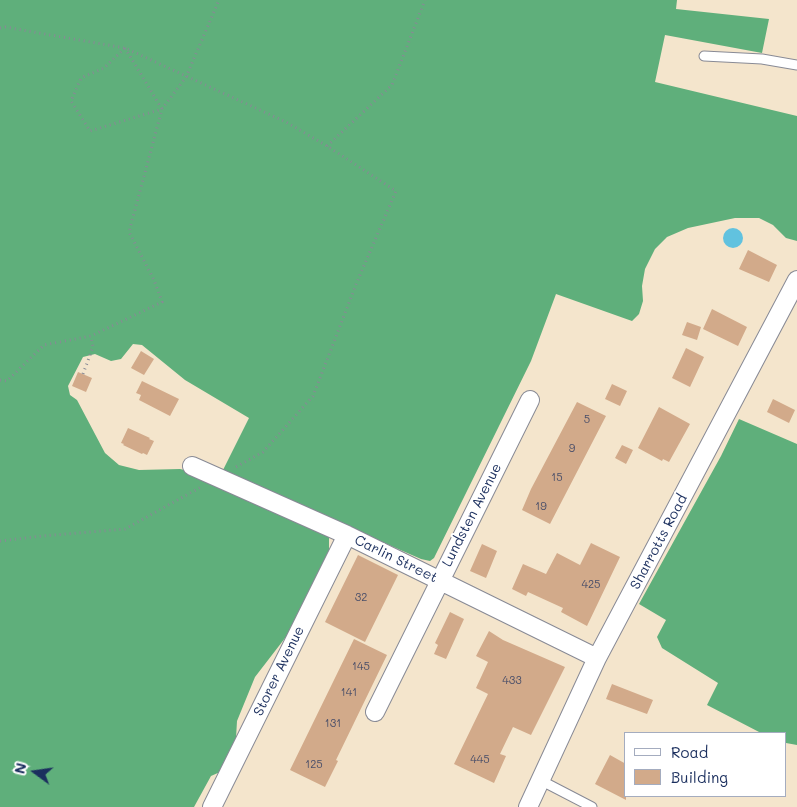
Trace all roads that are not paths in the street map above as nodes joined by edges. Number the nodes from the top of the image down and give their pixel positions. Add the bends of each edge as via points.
1 (704, 56) dead end
2 (797, 65) edge
3 (797, 280) edge
4 (530, 400) dead end
5 (192, 466) dead end
6 (347, 535) junction
7 (439, 581) junction
8 (597, 658) junction
9 (375, 712) dead end
10 (540, 780) junction
11 (212, 807) edge
12 (528, 807) edge
13 (592, 807) edge

1 - 2 lane via 762,59
3 - 8 street, Sharrotts Road
4 - 7 street, Lundsten Avenue
5 - 6 street, Carlin Street
6 - 7 street, Carlin Street
6 - 11 street, Storer Avenue
7 - 8 street, Carlin Street
7 - 9 street, Lundsten Avenue
8 - 10 street, Sharrotts Road
10 - 12 street, Sharrotts Road
10 - 13 lane

